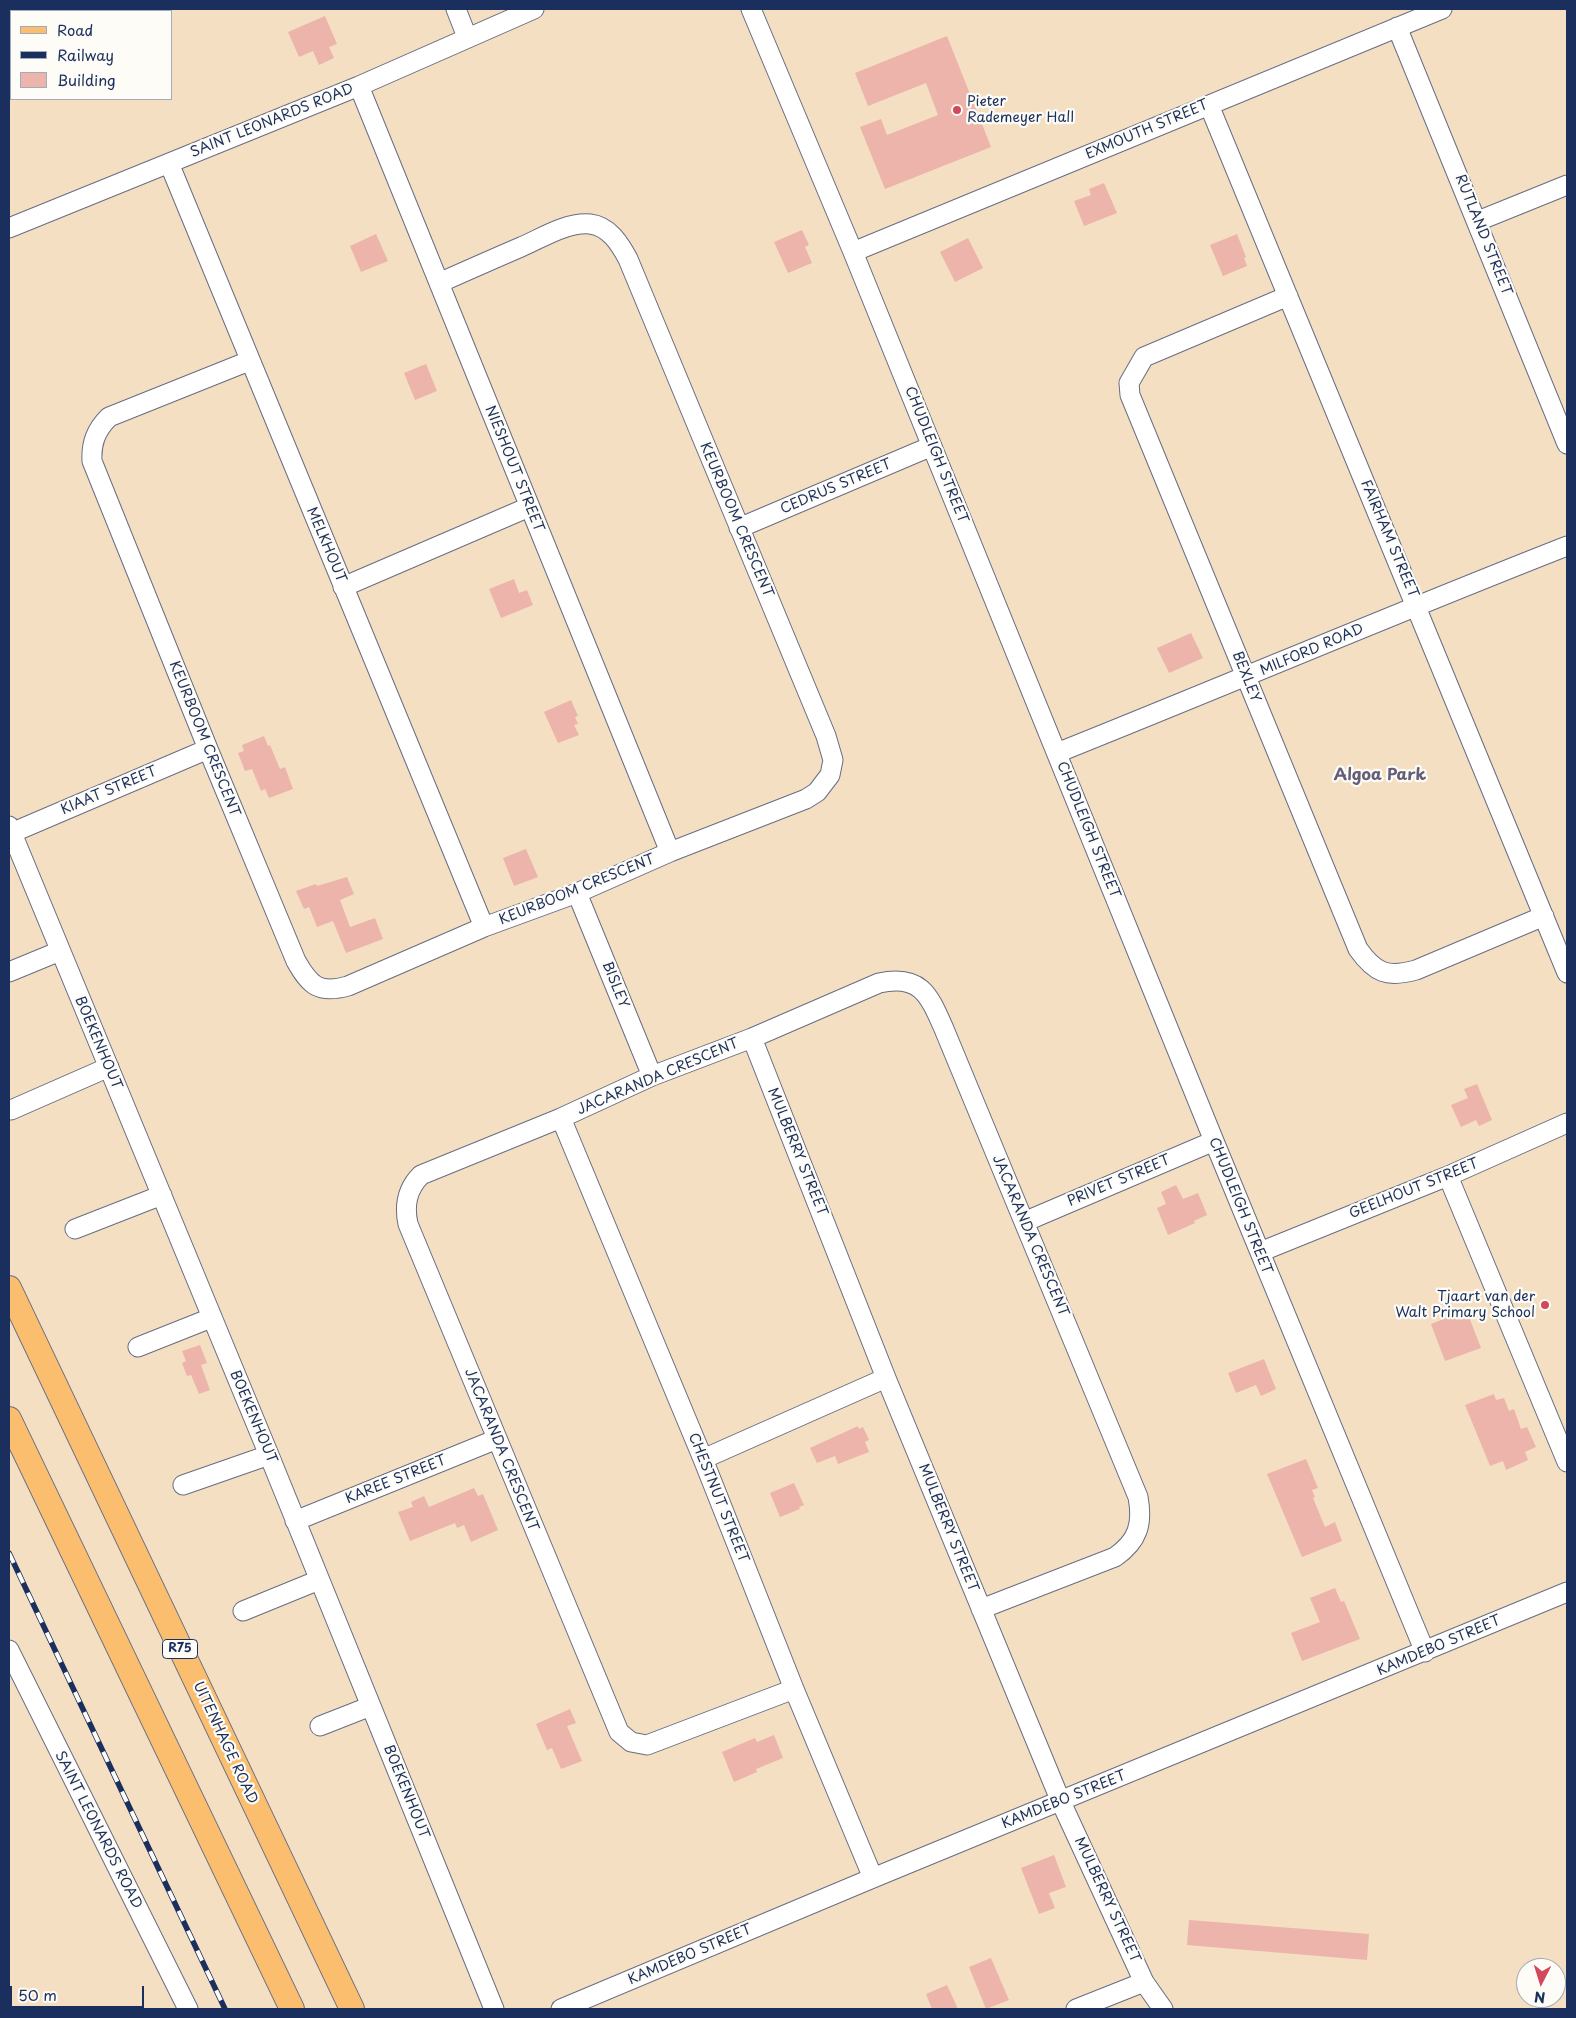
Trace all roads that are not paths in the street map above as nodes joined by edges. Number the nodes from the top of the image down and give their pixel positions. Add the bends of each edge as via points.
1 (456, 9) edge
2 (534, 9) edge
3 (750, 9) edge
4 (1442, 9) edge
5 (1397, 27) junction
6 (467, 37) junction
7 (359, 86) junction
8 (1209, 105) junction
9 (168, 163) junction
10 (1567, 185) edge
11 (1478, 221) junction
12 (9, 228) edge
13 (853, 252) junction
14 (439, 283) junction
15 (1288, 296) junction
16 (249, 361) junction
17 (1567, 444) edge
18 (932, 446) junction
19 (529, 507) junction
20 (739, 528) junction
21 (1567, 546) edge
22 (343, 587) junction
23 (1416, 605) junction
24 (1246, 678) junction
25 (208, 749) junction
26 (1057, 753) junction
27 (10, 831) edge
28 (670, 852) junction
29 (577, 893) junction
30 (1544, 916) junction
31 (484, 927) junction
32 (60, 951) junction
33 (9, 972) edge
34 (1567, 973) edge
35 (752, 1038) junction
36 (109, 1067) junction
37 (652, 1076) junction
38 (12, 1110) dead end
39 (561, 1118) junction
40 (1567, 1123) edge
41 (1214, 1141) junction
42 (1448, 1176) junction
43 (162, 1195) junction
44 (1024, 1222) junction
45 (75, 1229) dead end
46 (1260, 1252) junction
47 (9, 1288) edge
48 (211, 1318) junction
49 (138, 1347) dead end
50 (886, 1378) junction
51 (9, 1419) edge
52 (496, 1439) junction
53 (269, 1455) junction
54 (703, 1459) junction
55 (1567, 1462) edge
56 (183, 1485) dead end
57 (296, 1521) junction
58 (319, 1580) junction
59 (1567, 1592) edge
60 (982, 1609) junction
61 (243, 1610) dead end
62 (9, 1650) edge
63 (1425, 1652) junction
64 (794, 1689) junction
65 (371, 1706) junction
66 (320, 1726) dead end
67 (1061, 1802) junction
68 (874, 1878) junction
69 (1144, 1982) junction
70 (188, 2009) edge
71 (292, 2009) edge
72 (352, 2009) edge
73 (494, 2009) edge
74 (561, 2009) edge
75 (1076, 2009) edge
76 (1163, 2009) edge

1 - 6 street
2 - 6 street, SAINT LEONARDS ROAD
3 - 13 street, CHUDLEIGH STREET
4 - 5 street, EXMOUTH STREET
5 - 8 street, EXMOUTH STREET
5 - 11 street, RUTLAND STREET
6 - 7 street, SAINT LEONARDS ROAD
7 - 9 street, SAINT LEONARDS ROAD
7 - 14 street, NIESHOUT STREET
8 - 13 street, EXMOUTH STREET
8 - 15 street, FAIRHAM STREET
9 - 12 street, SAINT LEONARDS ROAD
9 - 16 street, MELKHOUT
10 - 11 street
11 - 17 street, RUTLAND STREET
13 - 18 street, CHUDLEIGH STREET
14 - 19 street, NIESHOUT STREET
14 - 20 street, KEURBOOM CRESCENT via 567,226 591,224 611,234 628,259
15 - 23 street, FAIRHAM STREET
15 - 24 street, BEXLEY via 1144,357 1129,383 1134,405
16 - 22 street, MELKHOUT
16 - 25 street, KEURBOOM CRESCENT via 109,416 91,446 92,461
18 - 20 street, CEDRUS STREET
18 - 26 street, CHUDLEIGH STREET
19 - 22 street
19 - 28 street, NIESHOUT STREET
20 - 28 street, KEURBOOM CRESCENT via 826,736 832,767 825,783 806,799
21 - 23 street, MILFORD ROAD
22 - 31 street, MELKHOUT
23 - 24 street, MILFORD ROAD
23 - 30 street, FAIRHAM STREET
24 - 26 street, MILFORD ROAD
24 - 30 street, BEXLEY via 1358,950 1367,962 1388,974 1400,975
25 - 27 street, KIAAT STREET
25 - 31 street, KEURBOOM CRESCENT via 296,961 312,985 335,989 348,986
26 - 41 street, CHUDLEIGH STREET
27 - 32 street, BOEKENHOUT
28 - 29 street, KEURBOOM CRESCENT
29 - 31 street, KEURBOOM CRESCENT
29 - 37 street, BISLEY
30 - 34 street, FAIRHAM STREET
32 - 33 street
32 - 36 street, BOEKENHOUT
35 - 37 street, JACARANDA CRESCENT
35 - 44 street, JACARANDA CRESCENT via 878,984 900,980 912,982 932,1000
35 - 50 street, MULBERRY STREET
36 - 38 street
36 - 43 street, BOEKENHOUT
37 - 39 street, JACARANDA CRESCENT
39 - 52 street, JACARANDA CRESCENT via 421,1175 412,1184 407,1198 405,1212 408,1224
39 - 54 street, CHESTNUT STREET
40 - 42 street, GEELHOUT STREET
41 - 44 street, PRIVET STREET
41 - 46 street, CHUDLEIGH STREET
42 - 46 street, GEELHOUT STREET
42 - 55 street
43 - 45 street
43 - 48 street, BOEKENHOUT
44 - 60 street, JACARANDA CRESCENT via 1138,1497 1140,1520 1134,1539 1115,1557
46 - 63 street, CHUDLEIGH STREET
47 - 72 main road, UITENHAGE ROAD / R75
48 - 49 street
48 - 53 street, BOEKENHOUT
50 - 54 street
50 - 60 street, MULBERRY STREET
51 - 71 main road
52 - 57 street, KAREE STREET
52 - 64 street, JACARANDA CRESCENT via 624,1738 647,1745
53 - 56 street
53 - 57 street, BOEKENHOUT
54 - 64 street, CHESTNUT STREET
57 - 58 street, BOEKENHOUT
58 - 61 street
58 - 65 street, BOEKENHOUT
59 - 63 street, KAMDEBO STREET
60 - 67 street, MULBERRY STREET
62 - 70 street, SAINT LEONARDS ROAD
63 - 67 street, KAMDEBO STREET
64 - 68 street, CHESTNUT STREET
65 - 66 street
65 - 73 street, BOEKENHOUT
67 - 68 street, KAMDEBO STREET
67 - 69 street, MULBERRY STREET
68 - 74 street, KAMDEBO STREET
69 - 75 street
69 - 76 street, MULBERRY STREET

